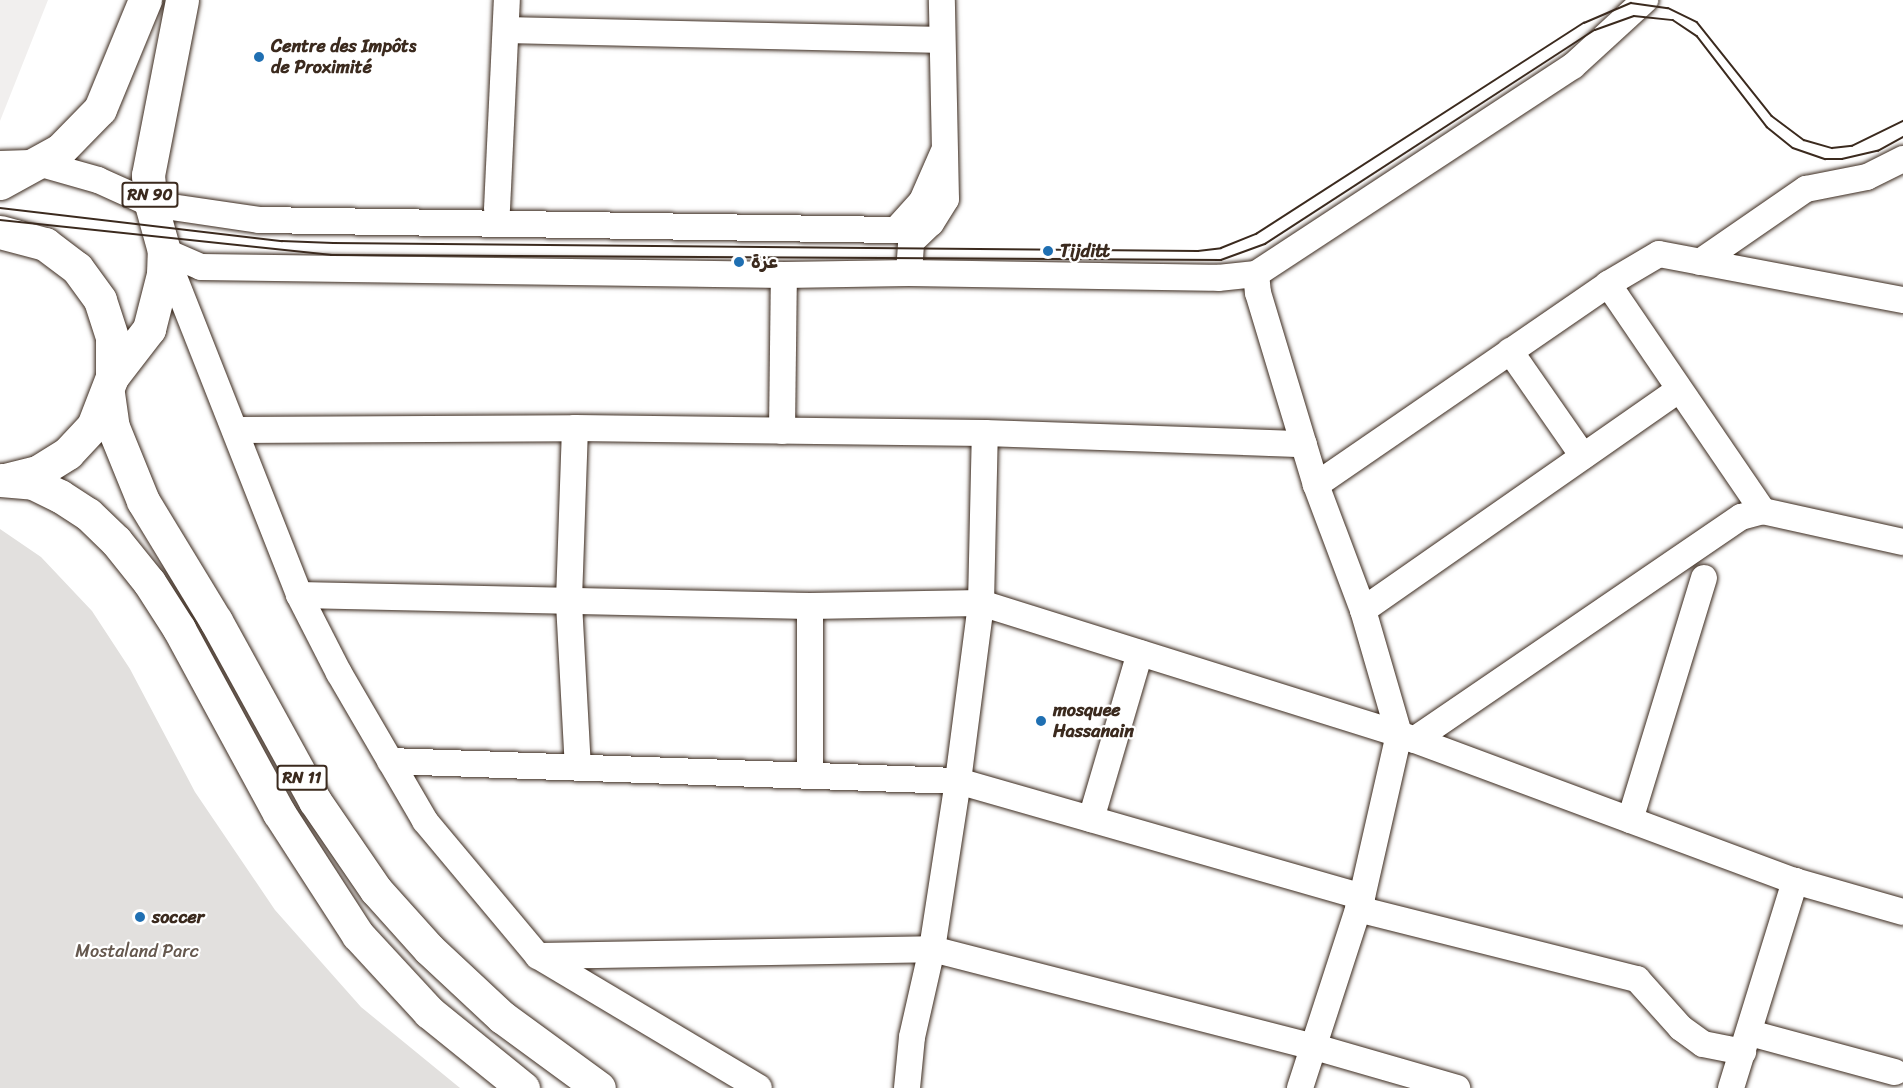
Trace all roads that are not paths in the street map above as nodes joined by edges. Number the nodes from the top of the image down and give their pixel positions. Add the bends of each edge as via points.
1 (145, 0) edge
2 (182, 0) edge
3 (507, 0) edge
4 (942, 0) edge
5 (1645, 0) edge
6 (507, 30) junction
7 (942, 40) junction
8 (1903, 159) edge
9 (38, 163) junction
10 (0, 164) edge
11 (0, 183) edge
12 (150, 204) junction
13 (497, 209) dead end
14 (0, 232) edge
15 (903, 236) junction
16 (164, 251) junction
17 (1700, 262) junction
18 (909, 273) junction
19 (1256, 274) junction
20 (784, 275) junction
21 (1608, 285) junction
22 (1903, 300) edge
23 (191, 319) junction
24 (151, 322) junction
25 (1510, 351) junction
26 (110, 385) junction
27 (1678, 390) junction
28 (575, 428) junction
29 (236, 430) junction
30 (782, 431) junction
31 (985, 433) junction
32 (1304, 444) junction
33 (1583, 456) junction
34 (0, 480) edge
35 (1316, 485) junction
36 (1763, 511) junction
37 (1903, 542) edge
38 (1704, 578) dead end
39 (299, 595) junction
40 (569, 603) junction
41 (981, 603) junction
42 (810, 606) junction
43 (1363, 610) junction
44 (1140, 653) junction
45 (1407, 737) junction
46 (390, 761) junction
47 (578, 768) junction
48 (810, 776) junction
49 (958, 781) junction
50 (1091, 819) junction
51 (1630, 820) junction
52 (1795, 881) junction
53 (1360, 903) junction
54 (1903, 912) edge
55 (932, 949) junction
56 (538, 956) junction
57 (1747, 1043) junction
58 (1315, 1047) junction
59 (1894, 1072) dead end
60 (523, 1088) edge
61 (599, 1088) edge
62 (759, 1088) edge
63 (907, 1088) edge
64 (1300, 1088) edge
65 (1457, 1088) edge
66 (1731, 1088) edge

1 - 9 highway via 100,109 80,133
2 - 12 highway, RN 90 via 152,144
3 - 6 street
4 - 7 street
5 - 19 street via 1573,66
6 - 7 street
6 - 13 street
7 - 15 street via 946,199 931,223
8 - 17 street via 1867,177 1823,182 1806,189
9 - 10 street
9 - 11 highway
9 - 12 street via 98,180
12 - 15 street via 259,220
12 - 16 highway, RN 90
14 - 26 highway via 45,244 76,268 100,300 112,338
15 - 18 street
16 - 20 street via 201,267
16 - 23 street
16 - 24 highway, RN 90 via 164,274
17 - 21 street via 1659,254
17 - 22 street
18 - 19 street via 1218,278
18 - 20 street
19 - 32 street via 1258,293
20 - 30 street
21 - 25 street
21 - 27 street
23 - 24 street via 170,307 157,312
23 - 29 street
24 - 26 highway, RN 90 via 142,342
25 - 33 street
25 - 35 street
26 - 34 highway via 93,426 68,453 37,472
26 - 61 highway, RN 11 via 121,449 143,501 216,621 315,801 376,890 429,949 502,1017
27 - 33 street
27 - 36 street
28 - 29 street
28 - 30 street
28 - 40 street
29 - 39 street
30 - 31 street
31 - 32 street
31 - 41 street
32 - 35 street
33 - 43 street
34 - 60 highway, RN 11 via 33,483 60,496 88,514 116,541 149,582 178,628 279,813 358,935 429,1012
35 - 43 street
36 - 37 street
36 - 45 street via 1741,517
38 - 51 street
39 - 40 street
39 - 46 street
40 - 42 street
40 - 47 street
41 - 42 street
41 - 44 street
41 - 49 street
42 - 48 street
43 - 45 street
44 - 45 street
44 - 50 street
45 - 51 street
45 - 53 street
46 - 47 street
46 - 56 street via 425,821
47 - 48 street
48 - 49 street
49 - 50 street
49 - 55 street
50 - 53 street
51 - 52 street
52 - 54 street
52 - 57 street
53 - 57 street via 1637,979 1681,1028 1703,1044
53 - 58 street
55 - 56 street
55 - 58 street
55 - 63 street via 912,1037
56 - 62 street
57 - 59 street
57 - 66 street
58 - 64 street
58 - 65 street

